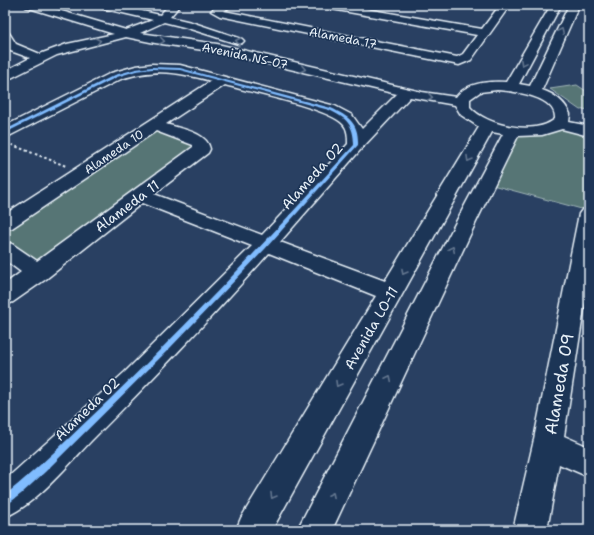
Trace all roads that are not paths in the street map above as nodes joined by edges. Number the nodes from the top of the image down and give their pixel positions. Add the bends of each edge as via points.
1 (30, 5) edge
2 (101, 5) edge
3 (150, 5) edge
4 (175, 5) edge
5 (505, 5) edge
6 (556, 5) edge
7 (574, 5) edge
8 (330, 6) edge
9 (224, 9) edge
10 (127, 10) junction
11 (415, 10) dead end
12 (162, 19) junction
13 (405, 19) junction
14 (84, 29) junction
15 (301, 30) junction
16 (484, 33) junction
17 (126, 34) junction
18 (5, 35) edge
19 (250, 44) dead end
20 (60, 50) junction
21 (40, 58) junction
22 (266, 60) junction
23 (255, 68) dead end
24 (5, 77) edge
25 (233, 79) junction
26 (440, 86) dead end
27 (510, 87) junction
28 (534, 92) junction
29 (406, 93) junction
30 (465, 97) junction
31 (561, 118) junction
32 (589, 120) edge
33 (153, 125) junction
34 (488, 125) junction
35 (513, 131) junction
36 (589, 131) edge
37 (5, 132) edge
38 (356, 145) junction
39 (142, 196) junction
40 (589, 214) edge
41 (5, 223) edge
42 (267, 245) junction
43 (5, 249) edge
44 (38, 273) junction
45 (392, 293) junction
46 (5, 296) edge
47 (582, 301) edge
48 (548, 444) junction
49 (589, 462) edge
50 (5, 501) edge
51 (253, 530) edge
52 (314, 530) edge
53 (530, 530) edge

1 - 14 street, Avenida NS-07
2 - 10 street, Avenida NS-07
3 - 10 street
4 - 12 street
5 - 16 street
6 -> 27 street
28 -> 7 street via 557,55
8 - 13 street
8 - 15 street
9 - 15 street, Alameda 17
10 - 12 street, Avenida NS-07
10 - 14 street via 98,18
11 - 13 street
12 - 17 street
19 -> 12 street, Avenida NS-07 via 187,24
13 - 16 street
14 - 17 street, Avenida NS-07
14 - 20 street
15 - 16 street, Alameda 17 via 450,60 466,57
20 -> 17 street
17 -> 22 street, Avenida NS-07 via 217,48
18 - 21 street via 12,47
20 - 21 street
21 - 24 street
22 - 23 street
22 -> 29 street, Avenida NS-07
25 - 33 street, Alameda 10
25 - 37 street, Alameda 02 via 167,68 125,72
25 - 38 street, Alameda 02 via 340,114 355,128
26 - 30 street
27 - 28 street
27 - 30 street via 486,87
28 - 31 street via 547,97 557,105
29 -> 30 street, Avenida NS-07
29 - 38 street
30 - 34 street via 464,110 473,118
31 - 32 street
31 - 35 street via 549,129 532,132
31 - 36 street
33 - 39 street, Alameda 11 via 197,140 203,146 199,153
33 - 41 street, Alameda 10
34 - 35 street
34 -> 45 street, Avenida LO-11
52 -> 35 street
38 - 42 street, Alameda 02
39 - 42 street
39 - 44 street, Alameda 11
40 - 47 street, Alameda 09
42 - 45 street
42 - 50 street, Alameda 02 via 136,379 48,464
43 - 44 street
44 - 46 street, Alameda 11
45 -> 51 street, Avenida LO-11
47 - 48 street, Alameda 09
48 - 49 street
48 - 53 street, Alameda 09

